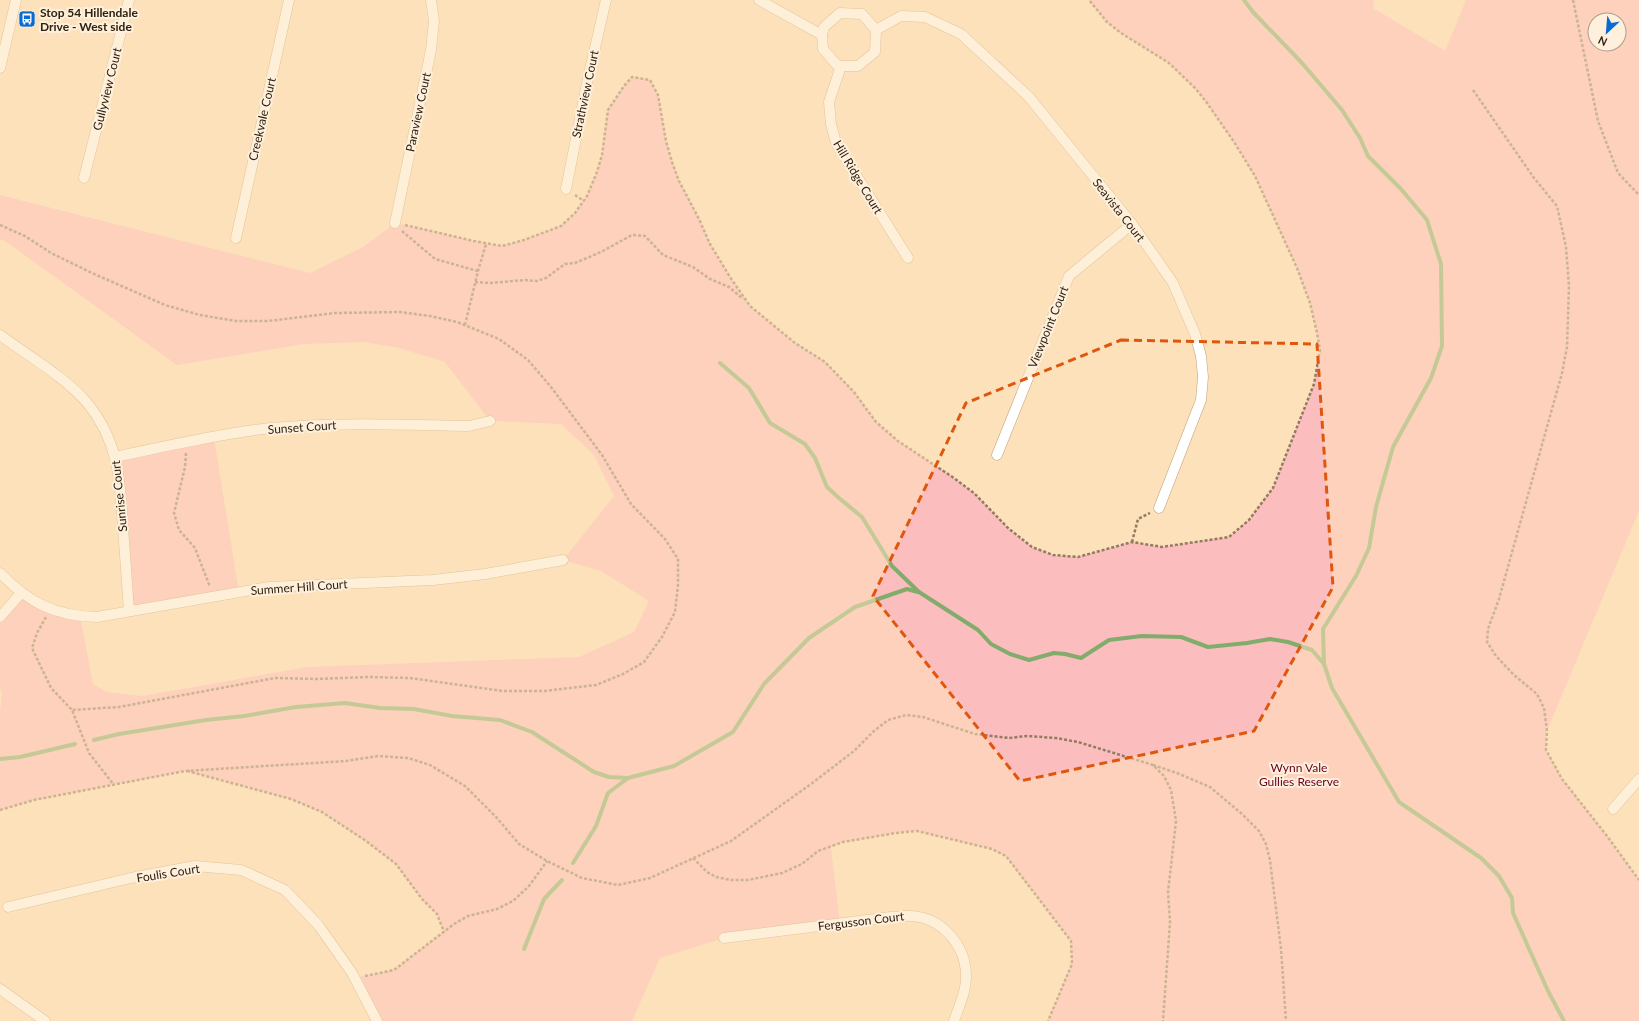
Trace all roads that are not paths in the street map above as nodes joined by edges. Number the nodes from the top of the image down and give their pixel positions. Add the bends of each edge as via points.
1 (16, 0) edge
2 (129, 0) edge
3 (289, 0) edge
4 (431, 0) edge
5 (606, 0) edge
6 (759, 0) edge
7 (876, 30) junction
8 (822, 35) junction
9 (841, 66) junction
10 (0, 67) edge
11 (84, 178) dead end
12 (566, 188) dead end
13 (395, 223) road end
14 (1132, 224) junction
15 (236, 238) dead end
16 (908, 258) dead end
17 (0, 335) edge
18 (490, 421) dead end
19 (997, 455) dead end
20 (115, 457) junction
21 (1159, 508) road end
22 (563, 560) dead end
23 (0, 573) edge
24 (21, 593) junction
25 (129, 612) junction
26 (0, 617) edge
27 (1639, 779) edge
28 (1613, 809) dead end
29 (8, 907) dead end
30 (724, 938) dead end
31 (0, 989) edge
32 (45, 1021) edge
33 (377, 1021) edge
34 (954, 1021) edge

1 - 10 street
2 - 11 street, Gullyview Court
3 - 15 street, Creekvale Court
4 - 13 street, Paraview Court via 434,21 431,50
5 - 12 street, Strathview Court
6 - 8 street
7 - 8 street via 862,14 840,13 824,27
7 - 9 street via 875,52 858,66
7 - 14 street, Seavista Court via 901,16 925,17 961,34 1029,97
8 - 9 street via 823,49 837,65
9 - 16 street, Hill Ridge Court via 829,102 836,143
14 - 19 street, Viewpoint Court via 1069,276
14 - 21 street, Seavista Court via 1173,283 1195,334 1203,377 1201,400
17 - 20 street, Sunrise Court via 70,385 88,404 104,428
18 - 20 street, Sunset Court via 469,426 354,424 291,427 251,431
20 - 25 street, Sunrise Court via 120,481
22 - 25 street, Summer Hill Court via 433,580 269,587
23 - 24 street, Summer Hill Court
24 - 25 street, Summer Hill Court via 49,609 62,613 108,616
24 - 26 street
27 - 28 street
29 - 33 street, Foulis Court via 131,878 196,866 241,870 284,890 320,926 354,978
30 - 34 street, Fergusson Court via 891,917 913,916 932,921 955,941 963,956 966,974 963,995
31 - 32 street

